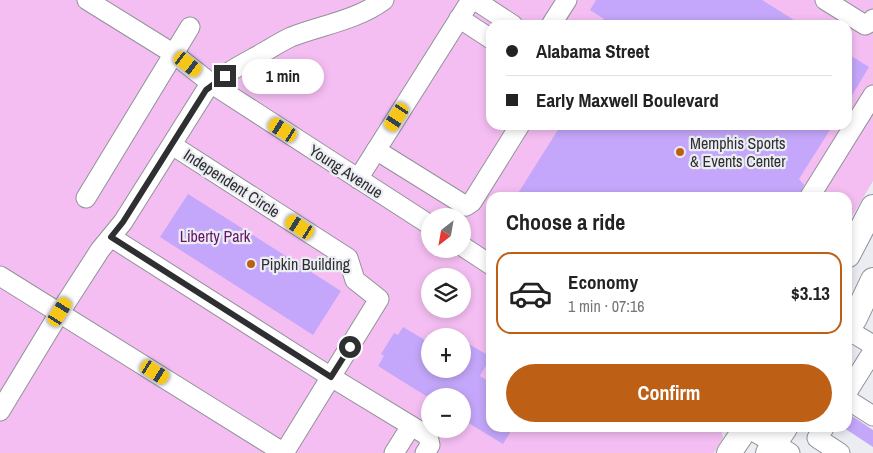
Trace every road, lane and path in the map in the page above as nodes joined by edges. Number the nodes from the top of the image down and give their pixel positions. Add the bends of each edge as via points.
1 (87, 0) edge
2 (384, 0) edge
3 (473, 0) edge
4 (567, 0) edge
5 (825, 0) edge
6 (459, 18) junction
7 (873, 19) edge
8 (505, 20) edge
9 (554, 20) edge
10 (190, 27) dead end
11 (486, 37) edge
12 (174, 54) junction
13 (212, 84) junction
14 (873, 95) edge
15 (852, 129) edge
16 (517, 130) edge
17 (851, 130) edge
18 (172, 145) junction
19 (376, 150) junction
20 (358, 178) junction
21 (813, 192) edge
22 (86, 198) dead end
23 (873, 207) edge
24 (421, 219) edge
25 (873, 233) edge
26 (111, 237) junction
27 (852, 247) edge
28 (471, 252) edge
29 (486, 262) edge
30 (852, 264) edge
31 (0, 276) edge
32 (871, 293) edge
33 (60, 312) junction
34 (852, 323) edge
35 (852, 328) edge
36 (873, 345) edge
37 (873, 351) edge
38 (331, 377) junction
39 (852, 380) edge
40 (852, 403) edge
41 (0, 411) edge
42 (873, 416) edge
43 (411, 426) junction
44 (744, 432) edge
45 (755, 432) edge
46 (821, 432) edge
47 (779, 444) edge
48 (838, 452) edge
49 (284, 453) edge
50 (394, 453) edge
51 (425, 453) edge
52 (729, 453) edge

1 - 12 street, Young Avenue
2 - 13 street via 374,8 290,38
3 - 6 street
3 - 8 street
4 - 9 street
5 - 7 street via 865,25
6 - 11 street
6 - 19 street
10 - 12 street
12 - 13 street, Young Avenue
12 - 22 street
13 - 18 street
13 - 20 street, Young Avenue
14 - 15 street
16 - 19 street via 472,202 466,206
17 - 21 street
18 - 26 street
18 - 38 street, Independent Circle via 348,258 355,280 379,299
19 - 20 street
20 - 24 street, Young Avenue
23 - 27 main road
25 - 30 main road
26 - 33 street
26 - 38 street
28 - 29 street
31 - 33 street
32 - 34 main road
33 - 41 street
33 - 49 street
35 - 36 street
37 - 39 street
38 - 43 street
38 - 49 street
40 - 42 street
43 - 50 street
43 - 51 street via 428,436 430,445
44 - 52 main road
45 - 47 street
46 - 48 street via 817,438

